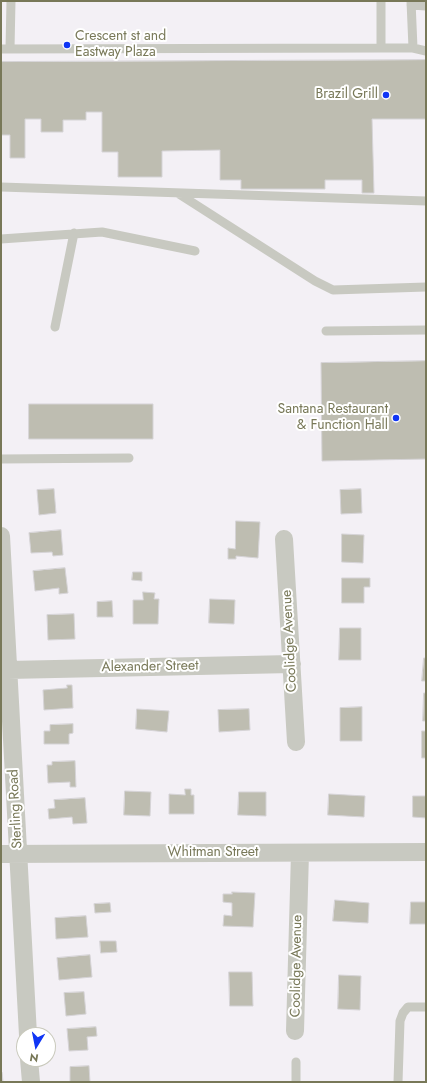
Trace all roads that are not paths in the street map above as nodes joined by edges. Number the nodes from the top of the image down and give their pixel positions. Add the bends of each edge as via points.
1 (11, 1) edge
2 (381, 1) edge
3 (411, 3) edge
4 (426, 6) edge
5 (381, 48) junction
6 (412, 48) junction
7 (6, 49) edge
8 (426, 51) edge
9 (1, 187) edge
10 (178, 193) junction
11 (426, 201) edge
12 (74, 233) junction
13 (1, 239) edge
14 (195, 251) dead end
15 (426, 288) edge
16 (55, 327) dead end
17 (426, 330) edge
18 (326, 331) dead end
19 (129, 458) dead end
20 (1, 459) edge
21 (1, 536) edge
22 (284, 540) dead end
23 (292, 664) junction
24 (8, 670) junction
25 (296, 742) dead end
26 (426, 852) edge
27 (300, 853) junction
28 (10, 854) edge
29 (426, 1007) edge
30 (27, 1027) edge
31 (295, 1031) dead end
32 (296, 1062) dead end
33 (29, 1067) edge
34 (30, 1082) edge
35 (296, 1082) edge
36 (398, 1082) edge

1 - 7 lane
2 - 5 lane
3 - 4 lane
3 - 6 lane
5 - 6 lane
5 - 7 lane
6 - 8 lane
9 - 10 lane
10 - 11 lane
10 - 15 lane via 333,290
12 - 13 lane
12 - 14 lane via 102,232
12 - 16 lane
17 - 18 lane
19 - 20 lane
21 - 24 street, Sterling Road
22 - 23 street, Coolidge Avenue
23 - 24 street, Alexander Street
23 - 25 street, Coolidge Avenue
24 - 28 street, Sterling Road
26 - 27 street, Whitman Street
27 - 28 street, Whitman Street
27 - 31 street, Coolidge Avenue
28 - 30 street, Sterling Road
29 - 36 lane via 408,1007 403,1013 400,1022
32 - 35 lane
33 - 34 street

